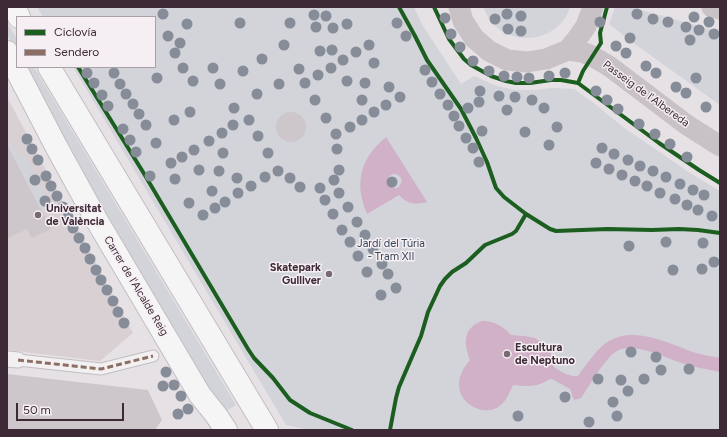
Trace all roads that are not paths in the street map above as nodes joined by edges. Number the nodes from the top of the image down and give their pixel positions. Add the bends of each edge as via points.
1 (14, 7) edge
2 (459, 7) edge
3 (593, 7) edge
4 (712, 7) edge
5 (720, 9) edge
6 (18, 16) edge
7 (568, 50) junction
8 (7, 52) edge
9 (50, 68) edge
10 (720, 146) edge
11 (153, 356) dead end
12 (12, 360) edge
13 (226, 430) edge
14 (267, 430) edge

1 - 6 main road
2 - 7 main road via 463,21 474,38 489,52 507,60 540,60
3 - 7 main road via 586,26
4 - 5 main road
7 - 10 main road, Passeig de l'Albereda via 582,52 609,66 687,125
8 - 13 main road, Carrer de l'Alcalde Reig via 96,219 200,395
9 - 14 main road
11 - 12 street via 101,368

